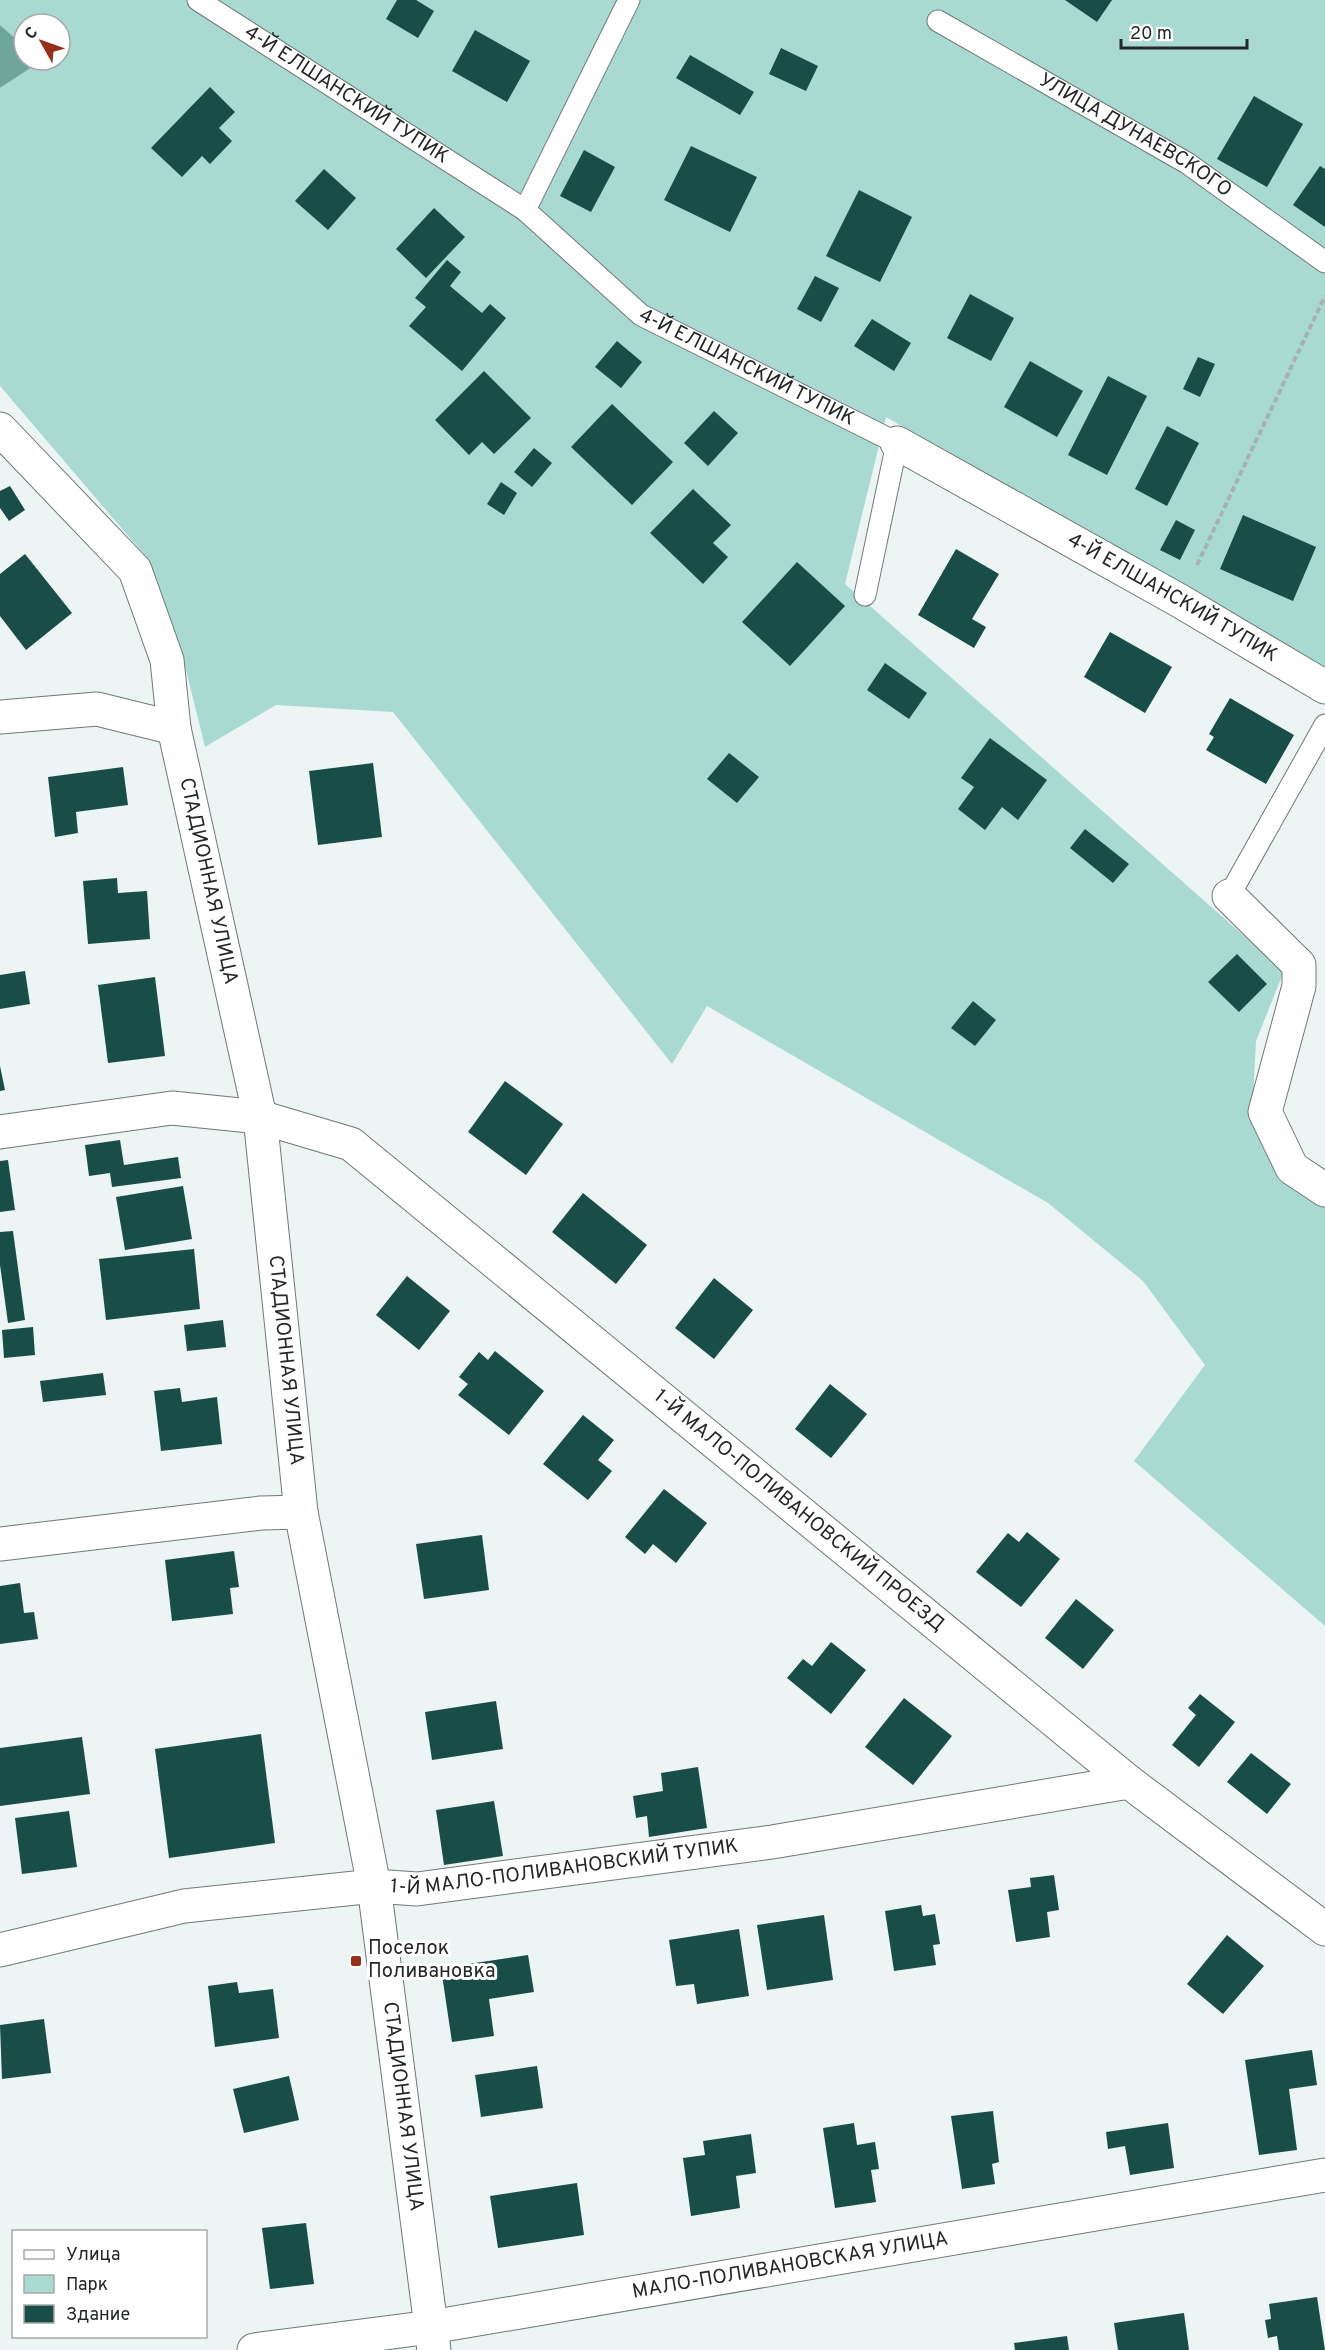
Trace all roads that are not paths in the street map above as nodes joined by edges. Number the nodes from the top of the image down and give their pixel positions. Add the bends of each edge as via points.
1 (198, 0) edge
2 (628, 0) edge
3 (938, 21) dead end
4 (525, 210) junction
5 (1325, 262) edge
6 (0, 429) edge
7 (897, 443) junction
8 (866, 595) dead end
9 (1325, 687) edge
10 (0, 717) edge
11 (1325, 725) edge
12 (174, 728) junction
13 (1229, 896) joint
14 (260, 1117) junction
15 (0, 1132) edge
16 (1325, 1190) edge
17 (301, 1512) junction
18 (0, 1544) edge
19 (1129, 1782) junction
20 (374, 1886) junction
21 (1325, 1929) edge
22 (0, 1950) edge
23 (1325, 2175) edge
24 (432, 2338) edge
25 (254, 2350) edge

1 - 4 lane, 4-Й ЕЛШАНСКИЙ ТУПИК
2 - 4 lane
3 - 5 lane, УЛИЦА ДУНАЕВСКОГО via 1187,163
4 - 7 lane, 4-Й ЕЛШАНСКИЙ ТУПИК via 641,315
6 - 12 street, СТАДИОННАЯ УЛИЦА via 135,570 167,660
7 - 8 lane
7 - 9 street, 4-Й ЕЛШАНСКИЙ ТУПИК
10 - 12 street via 97,709
11 - 13 lane
12 - 14 street, СТАДИОННАЯ УЛИЦА
13 - 16 street via 1299,966 1299,986 1265,1112 1292,1168
14 - 15 street, 1-Й МАЛО-ПОЛИВАНОВСКИЙ ПРОЕЗД via 172,1108
14 - 17 street, СТАДИОННАЯ УЛИЦА
14 - 19 street, 1-Й МАЛО-ПОЛИВАНОВСКИЙ ПРОЕЗД via 351,1144
17 - 18 street via 261,1513
17 - 20 street, СТАДИОННАЯ УЛИЦА
19 - 20 street, 1-Й МАЛО-ПОЛИВАНОВСКИЙ ТУПИК via 772,1842 417,1889
19 - 21 street, 1-Й МАЛО-ПОЛИВАНОВСКИЙ ПРОЕЗД
20 - 22 street, 1-Й МАЛО-ПОЛИВАНОВСКИЙ ТУПИК via 184,1906
20 - 24 street, СТАДИОННАЯ УЛИЦА
23 - 24 street, МАЛО-ПОЛИВАНОВСКАЯ УЛИЦА
24 - 25 street, МАЛО-ПОЛИВАНОВСКАЯ УЛИЦА

